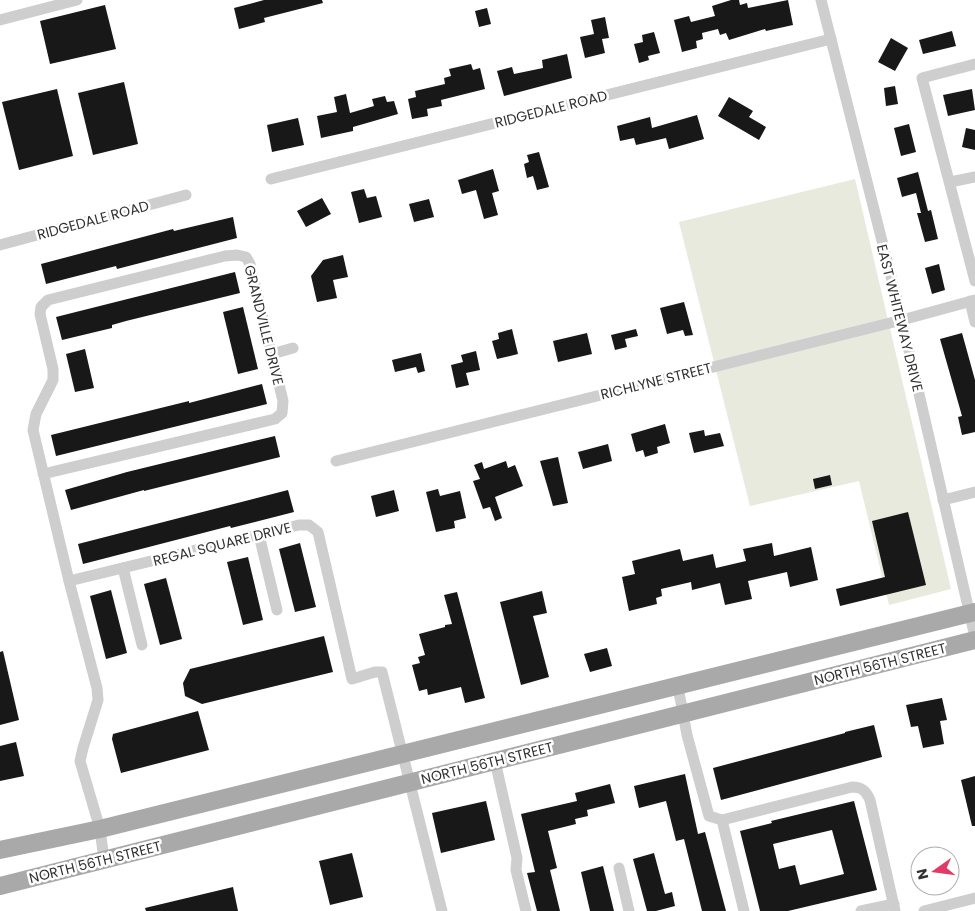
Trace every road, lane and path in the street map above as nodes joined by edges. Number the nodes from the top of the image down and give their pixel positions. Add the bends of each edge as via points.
1 (78, 0) edge
2 (821, 0) edge
3 (0, 20) edge
4 (831, 39) junction
5 (975, 64) edge
6 (975, 177) edge
7 (271, 179) dead end
8 (950, 182) junction
9 (186, 195) dead end
10 (0, 245) edge
11 (975, 282) edge
12 (972, 301) edge
13 (902, 320) junction
14 (975, 322) edge
15 (293, 348) dead end
16 (272, 354) junction
17 (336, 461) dead end
18 (43, 474) junction
19 (975, 492) edge
20 (943, 500) junction
21 (259, 535) junction
22 (123, 568) junction
23 (69, 581) junction
24 (277, 610) dead end
25 (972, 612) edge
26 (874, 637) junction
27 (975, 639) edge
28 (855, 642) junction
29 (142, 645) dead end
30 (880, 664) junction
31 (861, 669) junction
32 (696, 682) junction
33 (678, 687) junction
34 (703, 709) junction
35 (684, 714) junction
36 (403, 754) junction
37 (495, 761) junction
38 (410, 782) junction
39 (722, 820) junction
40 (100, 829) junction
41 (0, 850) edge
42 (104, 860) junction
43 (619, 868) dead end
44 (0, 886) edge
45 (975, 898) edge
46 (894, 908) edge
47 (442, 911) edge
48 (526, 911) edge
49 (629, 911) edge
50 (744, 911) edge
51 (861, 911) edge
52 (924, 911) edge

1 - 3 street
2 - 4 street, EAST WHITEWAY DRIVE
4 - 7 street, RIDGEDALE ROAD
4 - 13 street, EAST WHITEWAY DRIVE
5 - 8 street via 922,78
6 - 8 street
8 - 11 street
9 - 10 street, RIDGEDALE ROAD
12 - 13 street, RICHLYNE STREET
12 - 14 street
13 - 17 street, RICHLYNE STREET
13 - 20 street, EAST WHITEWAY DRIVE
15 - 16 street
16 - 18 street, GRANDVILLE DRIVE via 283,401 282,413 275,419
16 - 18 street, GRANDVILLE DRIVE via 246,257 225,256 48,300 41,307 40,314 53,380 36,414 33,430
18 - 23 street, GRANDVILLE DRIVE
19 - 20 street
20 - 25 street, EAST WHITEWAY DRIVE
21 - 22 street, REGAL SQUARE DRIVE
21 - 24 street
21 - 36 street, REGAL SQUARE DRIVE via 299,525 309,525 318,532 352,679 382,672
22 - 23 street, REGAL SQUARE DRIVE
22 - 29 street
23 - 40 street, GRANDVILLE DRIVE via 98,700 80,761
25 - 26 main road, NORTH 56TH STREET
25 - 27 street, EAST WHITEWAY DRIVE
26 - 28 main road, NORTH 56TH STREET
26 - 30 main road
27 - 30 main road, NORTH 56TH STREET
28 - 31 main road
28 - 32 main road, NORTH 56TH STREET
30 - 31 main road, NORTH 56TH STREET
31 - 34 main road, NORTH 56TH STREET
32 - 33 main road, NORTH 56TH STREET
32 - 34 main road
33 - 35 street
33 - 36 main road, NORTH 56TH STREET
34 - 35 main road, NORTH 56TH STREET
35 - 37 main road, NORTH 56TH STREET
35 - 39 street via 709,816
36 - 38 street
36 - 40 main road, NORTH 56TH STREET
37 - 38 main road, NORTH 56TH STREET
37 - 48 street
38 - 42 main road, NORTH 56TH STREET
38 - 47 street
39 - 46 street via 852,787 864,790 870,800
39 - 50 street
40 - 41 main road, NORTH 56TH STREET
40 - 42 street, GRANDVILLE DRIVE
42 - 44 main road, NORTH 56TH STREET
43 - 49 street
45 - 52 street
46 - 51 street

